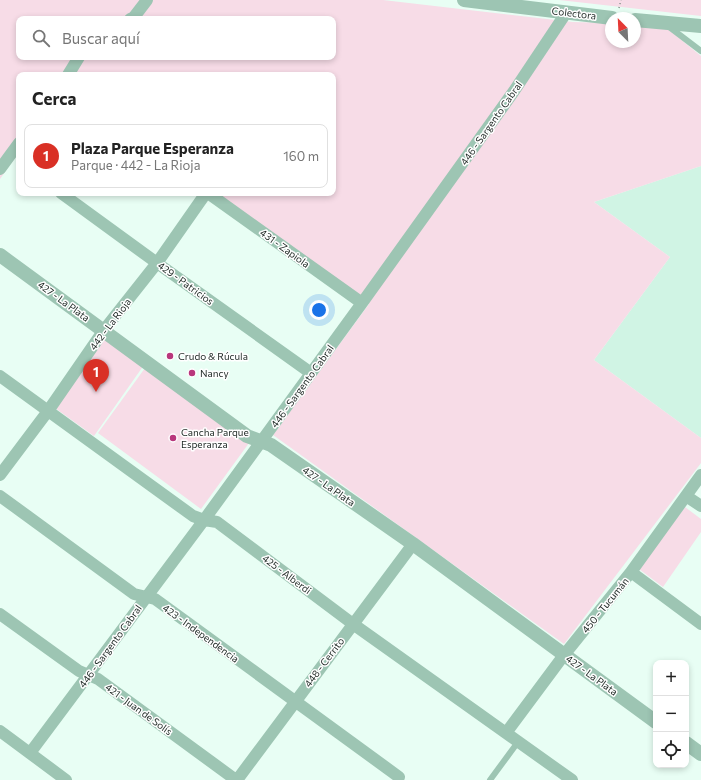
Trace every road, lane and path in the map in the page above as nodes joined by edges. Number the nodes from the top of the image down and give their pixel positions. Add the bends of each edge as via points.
1 (147, 0) edge
2 (464, 0) edge
3 (566, 12) junction
4 (135, 16) edge
5 (605, 17) edge
6 (641, 21) edge
7 (665, 23) junction
8 (701, 26) edge
9 (701, 51) edge
10 (77, 60) edge
11 (70, 72) edge
12 (14, 159) edge
13 (0, 169) edge
14 (65, 196) edge
15 (205, 196) edge
16 (211, 196) edge
17 (0, 255) edge
18 (157, 263) junction
19 (362, 303) junction
20 (104, 330) junction
21 (311, 373) junction
22 (0, 376) edge
23 (48, 411) junction
24 (262, 441) junction
25 (701, 474) edge
26 (0, 475) edge
27 (0, 496) edge
28 (686, 496) junction
29 (701, 506) edge
30 (204, 520) junction
31 (413, 544) junction
32 (631, 572) junction
33 (146, 597) junction
34 (0, 614) edge
35 (353, 624) junction
36 (701, 624) edge
37 (564, 655) junction
38 (89, 676) junction
39 (295, 702) junction
40 (653, 720) edge
41 (0, 730) edge
42 (506, 733) junction
43 (518, 742) junction
44 (689, 745) edge
45 (30, 753) junction
46 (701, 754) edge
47 (399, 777) dead end
48 (66, 780) edge
49 (237, 780) edge
50 (490, 780) edge
51 (572, 780) edge

1 - 4 street
2 - 3 street, Colectora
3 - 5 street, Colectora
3 - 19 street, 446 - Sargento Cabral via 514,91
6 - 7 street
7 - 8 street
7 - 9 lane
10 - 11 street
12 - 13 street
14 - 18 street, 429 - Patricios
15 - 18 street, 442 - La Rioja
16 - 19 street, 431 - Zapiola
17 - 20 street, 427 - La Plata
18 - 20 street, 442 - La Rioja
18 - 21 street, 429 - Patricios
19 - 21 street, 446 - Sargento Cabral
20 - 23 street, 442 - La Rioja
20 - 24 street, 427 - La Plata via 247,436
21 - 24 street, 446 - Sargento Cabral
22 - 23 street, 425 - Alberdi
23 - 26 street, 442 - La Rioja
23 - 30 street, 425 - Alberdi via 193,516
24 - 30 street, 446 - Sargento Cabral
24 - 31 street, 427 - La Plata
25 - 28 street, 450 - Tucumán
27 - 33 street, 423 - Independencia via 134,594
28 - 29 street
28 - 32 street, 450 - Tucumán
30 - 33 street, 446 - Sargento Cabral
30 - 35 street, 425 - Alberdi via 217,522
31 - 35 street, 448 - Cerrito
31 - 37 street, 427 - La Plata
32 - 36 street
32 - 37 street, 450 - Tucumán
33 - 38 street, 446 - Sargento Cabral
33 - 39 street, 423 - Independencia via 156,599
34 - 38 street, 421 - Juan de Solís via 78,672
35 - 39 street, 448 - Cerrito
35 - 42 street, 425 - Alberdi
37 - 40 street, 427 - La Plata
37 - 42 street, 450 - Tucumán
38 - 45 street, 446 - Sargento Cabral
38 - 49 street, 421 - Juan de Solís via 98,679
39 - 47 street, 423 - Independencia
39 - 49 street, 448 - Cerrito
41 - 45 street
42 - 43 street, 425 - Alberdi
43 - 50 lane
43 - 51 street, 425 - Alberdi
44 - 46 street
45 - 48 street

